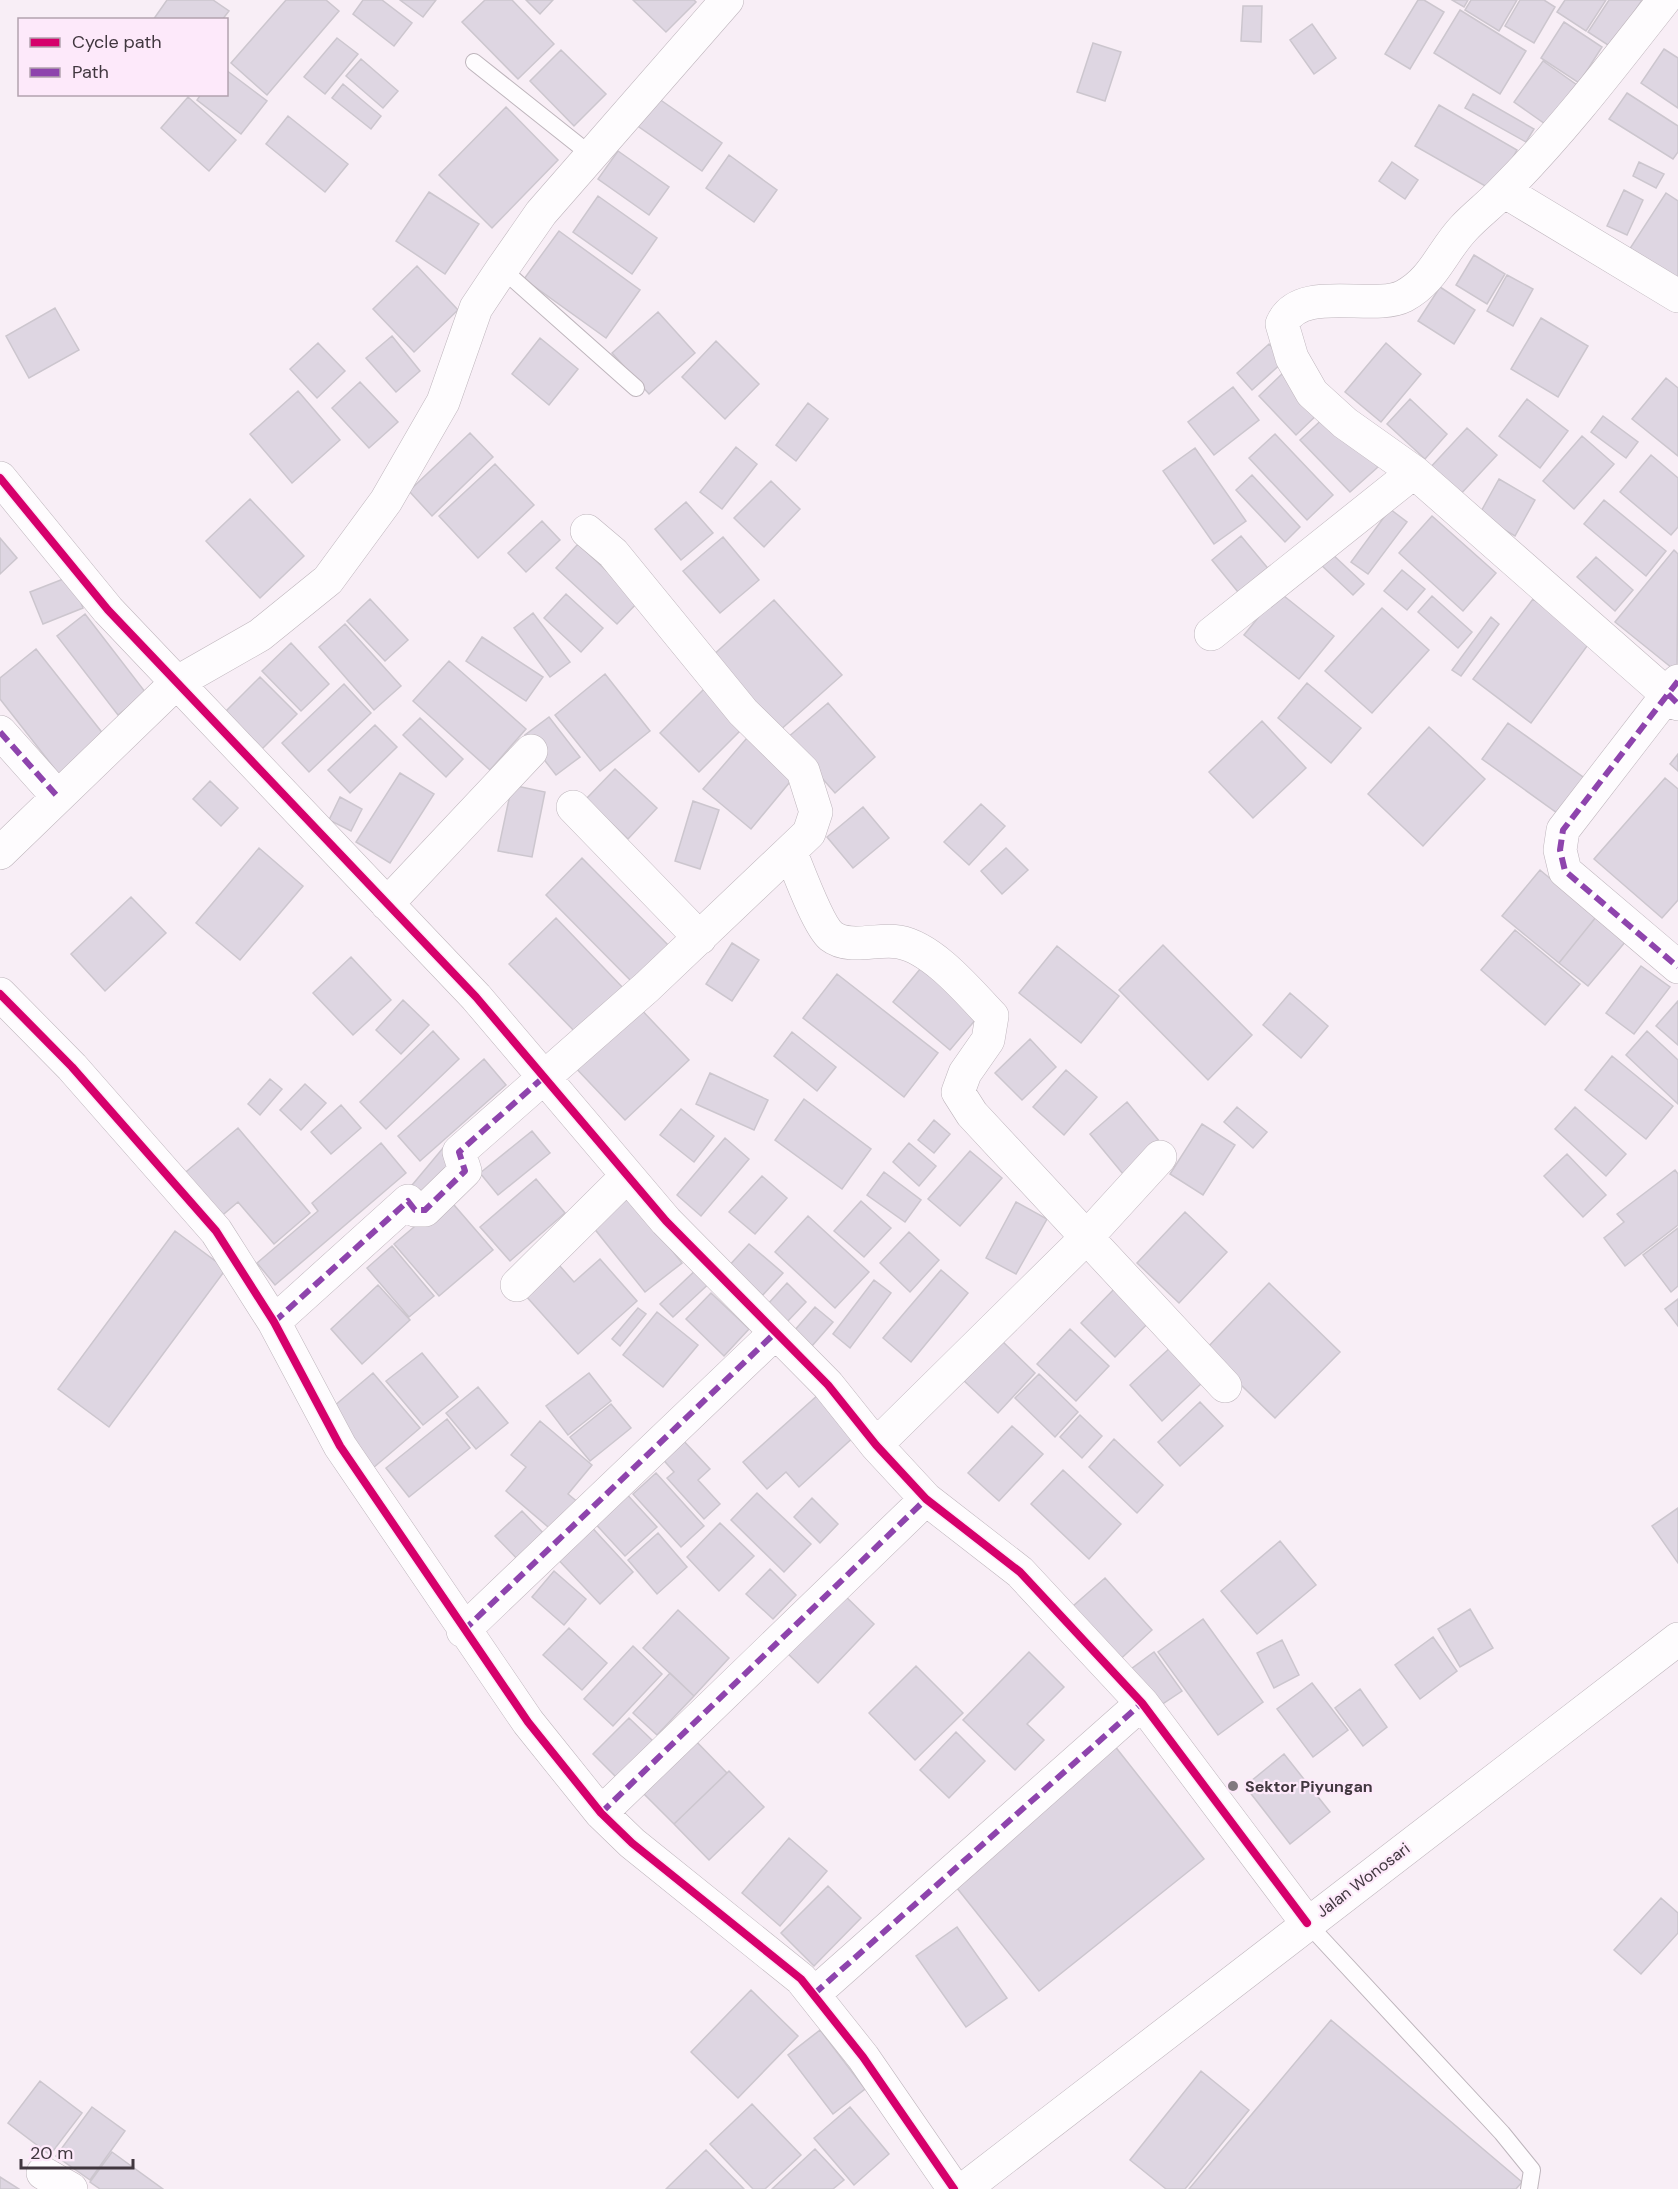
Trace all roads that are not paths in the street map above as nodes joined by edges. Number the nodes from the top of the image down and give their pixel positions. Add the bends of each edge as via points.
1 (1664, 0) edge
2 (724, 1) edge
3 (474, 62) dead end
4 (591, 155) junction
5 (1504, 191) junction
6 (502, 269) junction
7 (1678, 296) edge
8 (636, 388) dead end
9 (1414, 472) junction
10 (0, 478) edge
11 (587, 531) dead end
12 (1211, 634) dead end
13 (176, 683) junction
14 (1675, 693) edge
15 (0, 732) edge
16 (531, 751) dead end
17 (58, 797) junction
18 (573, 807) dead end
19 (791, 852) junction
20 (0, 853) edge
21 (387, 904) junction
22 (700, 938) junction
23 (1678, 967) edge
24 (0, 994) edge
25 (545, 1077) junction
26 (1160, 1157) dead end
27 (627, 1176) junction
28 (1086, 1238) junction
29 (517, 1285) dead end
30 (274, 1322) junction
31 (775, 1333) junction
32 (1225, 1386) dead end
33 (876, 1445) junction
34 (926, 1499) junction
35 (463, 1631) junction
36 (1678, 1639) edge
37 (1142, 1703) junction
38 (601, 1813) junction
39 (1307, 1923) junction
40 (814, 1994) junction
41 (43, 2173) dead end
42 (71, 2189) edge
43 (954, 2189) edge
44 (964, 2189) edge
45 (1529, 2189) edge

1 - 5 main road
2 - 4 main road
3 - 4 lane
4 - 6 main road via 541,213
5 - 7 main road
5 - 9 main road via 1462,230 1433,273 1405,295 1389,302 1348,300 1302,305 1282,324 1292,358 1312,393 1345,423
6 - 8 lane
6 - 13 main road via 476,308 444,402 386,501 328,580 260,634
9 - 12 main road
9 - 14 main road
10 - 13 main road via 108,610
11 - 19 main road via 614,553 743,712 803,771 816,812 809,833
13 - 17 main road
13 - 21 main road
14 - 23 main road via 1563,830 1560,850 1565,871
15 - 17 main road
16 - 21 main road
17 - 20 main road
18 - 22 main road
19 - 22 main road
19 - 28 main road via 812,904 830,935 847,943 901,942 941,963 992,1016 988,1040 965,1073 958,1092 972,1114
21 - 25 main road via 476,997
22 - 25 main road
24 - 30 main road via 72,1067 216,1231
25 - 27 main road
25 - 30 main road via 459,1152 465,1171 425,1210 416,1210 408,1201
26 - 28 main road
27 - 29 main road
27 - 31 main road
28 - 32 main road
28 - 33 main road
30 - 35 main road via 340,1446
31 - 33 main road via 828,1385
31 - 35 main road
33 - 34 main road
34 - 37 main road via 1020,1572
34 - 38 main road
35 - 38 main road via 528,1722
36 - 39 main road, Jalan Wonosari
37 - 39 main road
37 - 40 main road
38 - 40 main road via 632,1843 801,1979
39 - 44 main road, Jalan Wonosari
39 - 45 lane via 1502,2133 1532,2170
40 - 43 main road via 863,2057
41 - 42 main road

